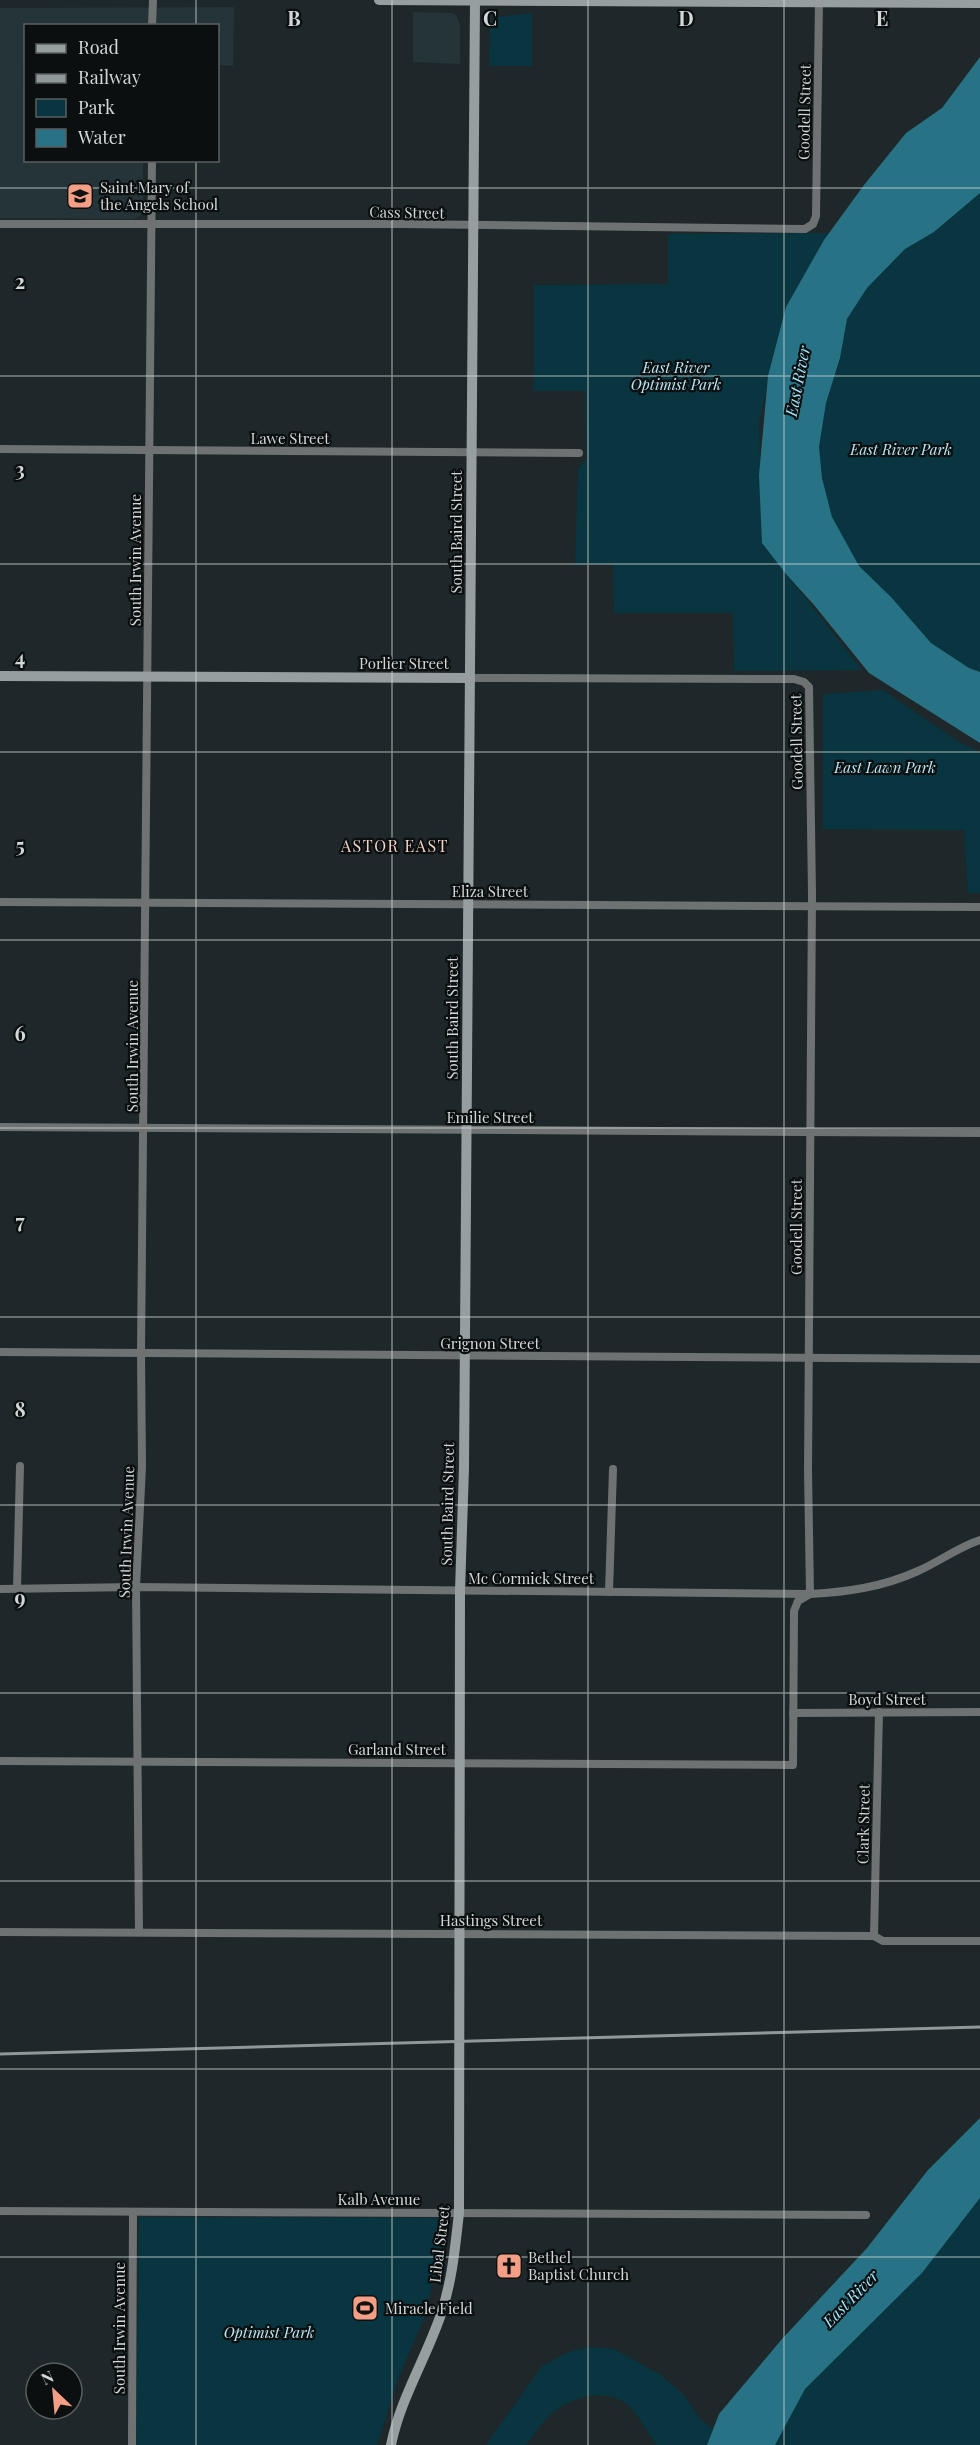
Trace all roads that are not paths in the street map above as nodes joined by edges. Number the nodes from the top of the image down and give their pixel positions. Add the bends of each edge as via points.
1 (153, 0) edge
2 (379, 0) edge
3 (475, 0) edge
4 (819, 1) edge
5 (980, 3) edge
6 (152, 24) edge
7 (152, 162) edge
8 (0, 224) edge
9 (813, 224) joint
10 (151, 225) junction
11 (473, 226) junction
12 (0, 449) edge
13 (149, 451) junction
14 (471, 452) junction
15 (579, 453) dead end
16 (0, 676) edge
17 (148, 677) junction
18 (470, 678) junction
19 (807, 683) joint
20 (0, 902) edge
21 (146, 902) junction
22 (468, 904) junction
23 (812, 906) junction
24 (980, 907) edge
25 (0, 1127) edge
26 (145, 1128) junction
27 (466, 1130) junction
28 (810, 1132) junction
29 (980, 1133) edge
30 (0, 1352) edge
31 (141, 1353) junction
32 (465, 1356) junction
33 (809, 1358) junction
34 (980, 1359) edge
35 (20, 1466) dead end
36 (613, 1469) dead end
37 (980, 1540) edge
38 (136, 1587) junction
39 (0, 1589) edge
40 (17, 1589) junction
41 (460, 1591) junction
42 (609, 1592) junction
43 (810, 1594) junction
44 (980, 1712) edge
45 (794, 1713) junction
46 (879, 1713) junction
47 (0, 1761) edge
48 (138, 1762) junction
49 (459, 1762) junction
50 (0, 1932) edge
51 (139, 1932) junction
52 (459, 1934) junction
53 (874, 1936) junction
54 (980, 1941) edge
55 (459, 2036) joint
56 (0, 2211) edge
57 (133, 2212) junction
58 (459, 2213) junction
59 (866, 2215) dead end
60 (132, 2445) edge
61 (391, 2445) edge

1 - 6 street
2 - 3 street
3 - 4 street
3 - 11 street, South Baird Street
4 - 5 street
4 - 9 street, Goodell Street
7 - 10 street, South Irwin Avenue
8 - 10 street, Cass Street
9 - 11 street, Cass Street via 795,230
10 - 11 street, Cass Street
10 - 13 street, South Irwin Avenue
11 - 14 street, South Baird Street
12 - 13 street, Lawe Street
13 - 14 street, Lawe Street
13 - 17 street, South Irwin Avenue
14 - 15 street, Lawe Street
14 - 18 street, South Baird Street
16 - 17 street, Porlier Street
17 - 18 street, Porlier Street
17 - 21 street, South Irwin Avenue
18 - 19 street, Porlier Street via 794,679
18 - 22 street, South Baird Street
19 - 23 street, Goodell Street via 811,693
20 - 21 street, Eliza Street
21 - 22 street, Eliza Street
21 - 26 street, South Irwin Avenue
22 - 23 street, Eliza Street
22 - 27 street, South Baird Street
23 - 24 street, Eliza Street
23 - 28 street, Goodell Street
25 - 26 street, Emilie Street
26 - 27 street, Emilie Street
26 - 31 street, South Irwin Avenue
27 - 28 street, Emilie Street
27 - 32 street, South Baird Street
28 - 29 street, Emilie Street
28 - 33 street, Goodell Street
30 - 31 street, Grignon Street
31 - 32 street, Grignon Street
31 - 38 street, South Irwin Avenue via 142,1467
32 - 33 street, Grignon Street
32 - 41 street, South Baird Street
33 - 34 street, Grignon Street
33 - 43 street, Goodell Street
35 - 40 street
36 - 42 street
37 - 43 street, Mc Cormick Street via 920,1571 879,1586
38 - 40 street, Mc Cormick Street
38 - 41 street, Mc Cormick Street
38 - 48 street, South Irwin Avenue
39 - 40 street, Mc Cormick Street
41 - 42 street, Mc Cormick Street
41 - 49 street, South Baird Street
42 - 43 street, Mc Cormick Street
43 - 45 street via 798,1601 794,1611
44 - 46 street, Boyd Street
45 - 46 street, Boyd Street
45 - 49 street, Garland Street via 793,1765
46 - 53 street, Clark Street
47 - 48 street, Garland Street
48 - 49 street, Garland Street
48 - 51 street, South Irwin Avenue
49 - 52 street, South Baird Street
50 - 51 street, Hastings Street
51 - 52 street, Hastings Street
52 - 53 street, Hastings Street
52 - 55 street, South Baird Street
53 - 54 street, Hastings Street via 883,1941
55 - 58 street, Libal Street
56 - 57 street, Kalb Avenue
57 - 58 street, Kalb Avenue
57 - 60 street, South Irwin Avenue
58 - 59 street, Kalb Avenue
58 - 61 street, Libal Street via 449,2290

